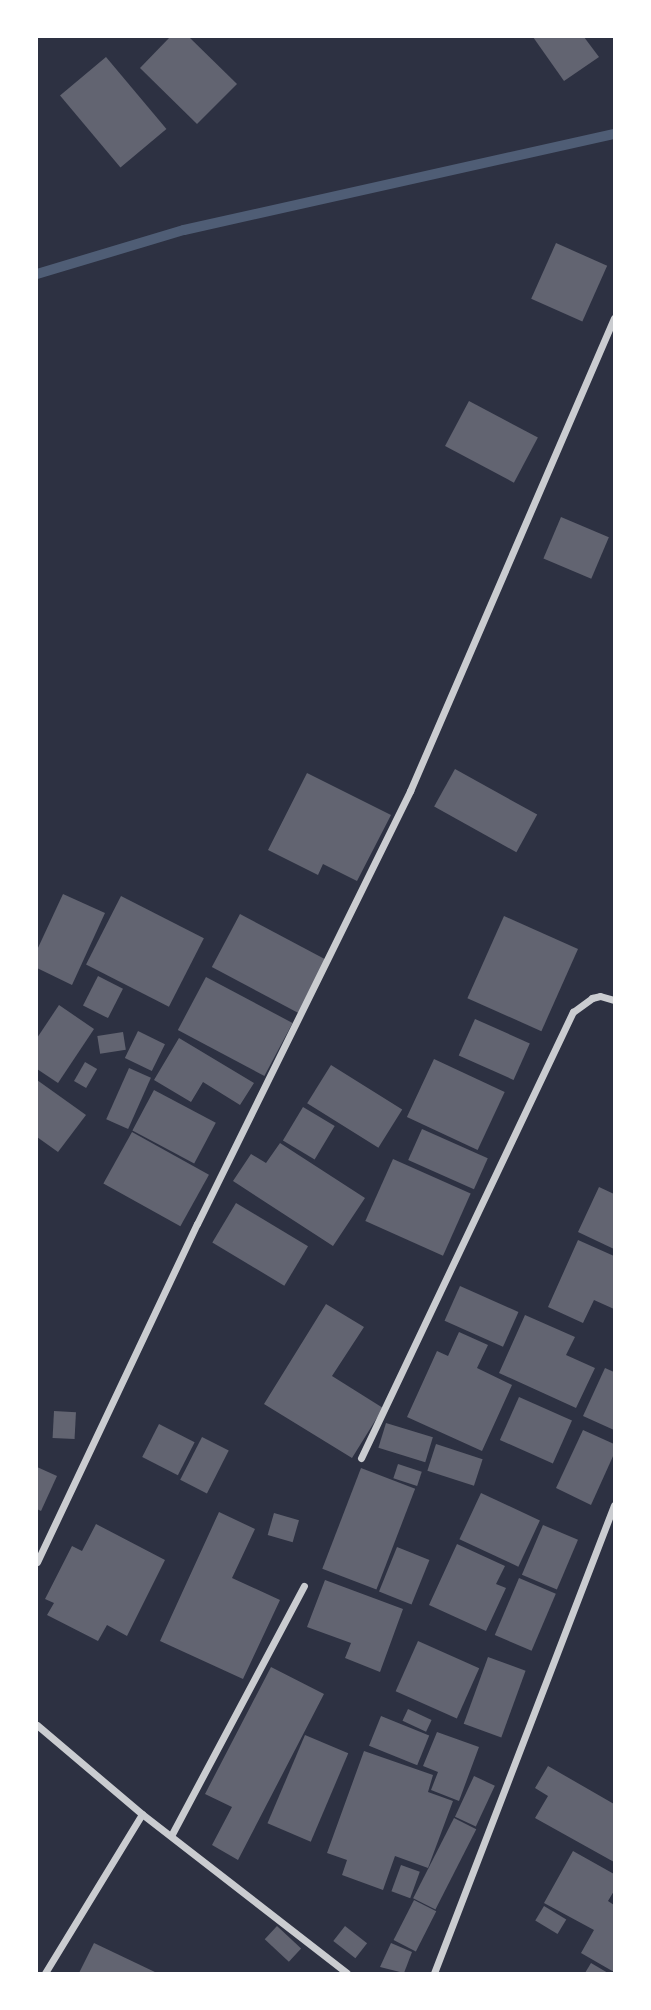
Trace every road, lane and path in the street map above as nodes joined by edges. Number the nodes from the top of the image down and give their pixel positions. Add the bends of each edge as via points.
1 (614, 318) edge
2 (614, 1000) edge
3 (361, 1458) dead end
4 (614, 1505) edge
5 (37, 1562) edge
6 (304, 1586) dead end
7 (37, 1725) edge
8 (142, 1814) junction
9 (172, 1834) junction
10 (45, 1973) edge
11 (347, 1973) edge
12 (434, 1973) edge

1 - 5 street via 410,791
2 - 3 street via 592,998 573,1012
4 - 12 street
6 - 9 street
7 - 8 street
8 - 9 street
8 - 10 street
9 - 11 street

